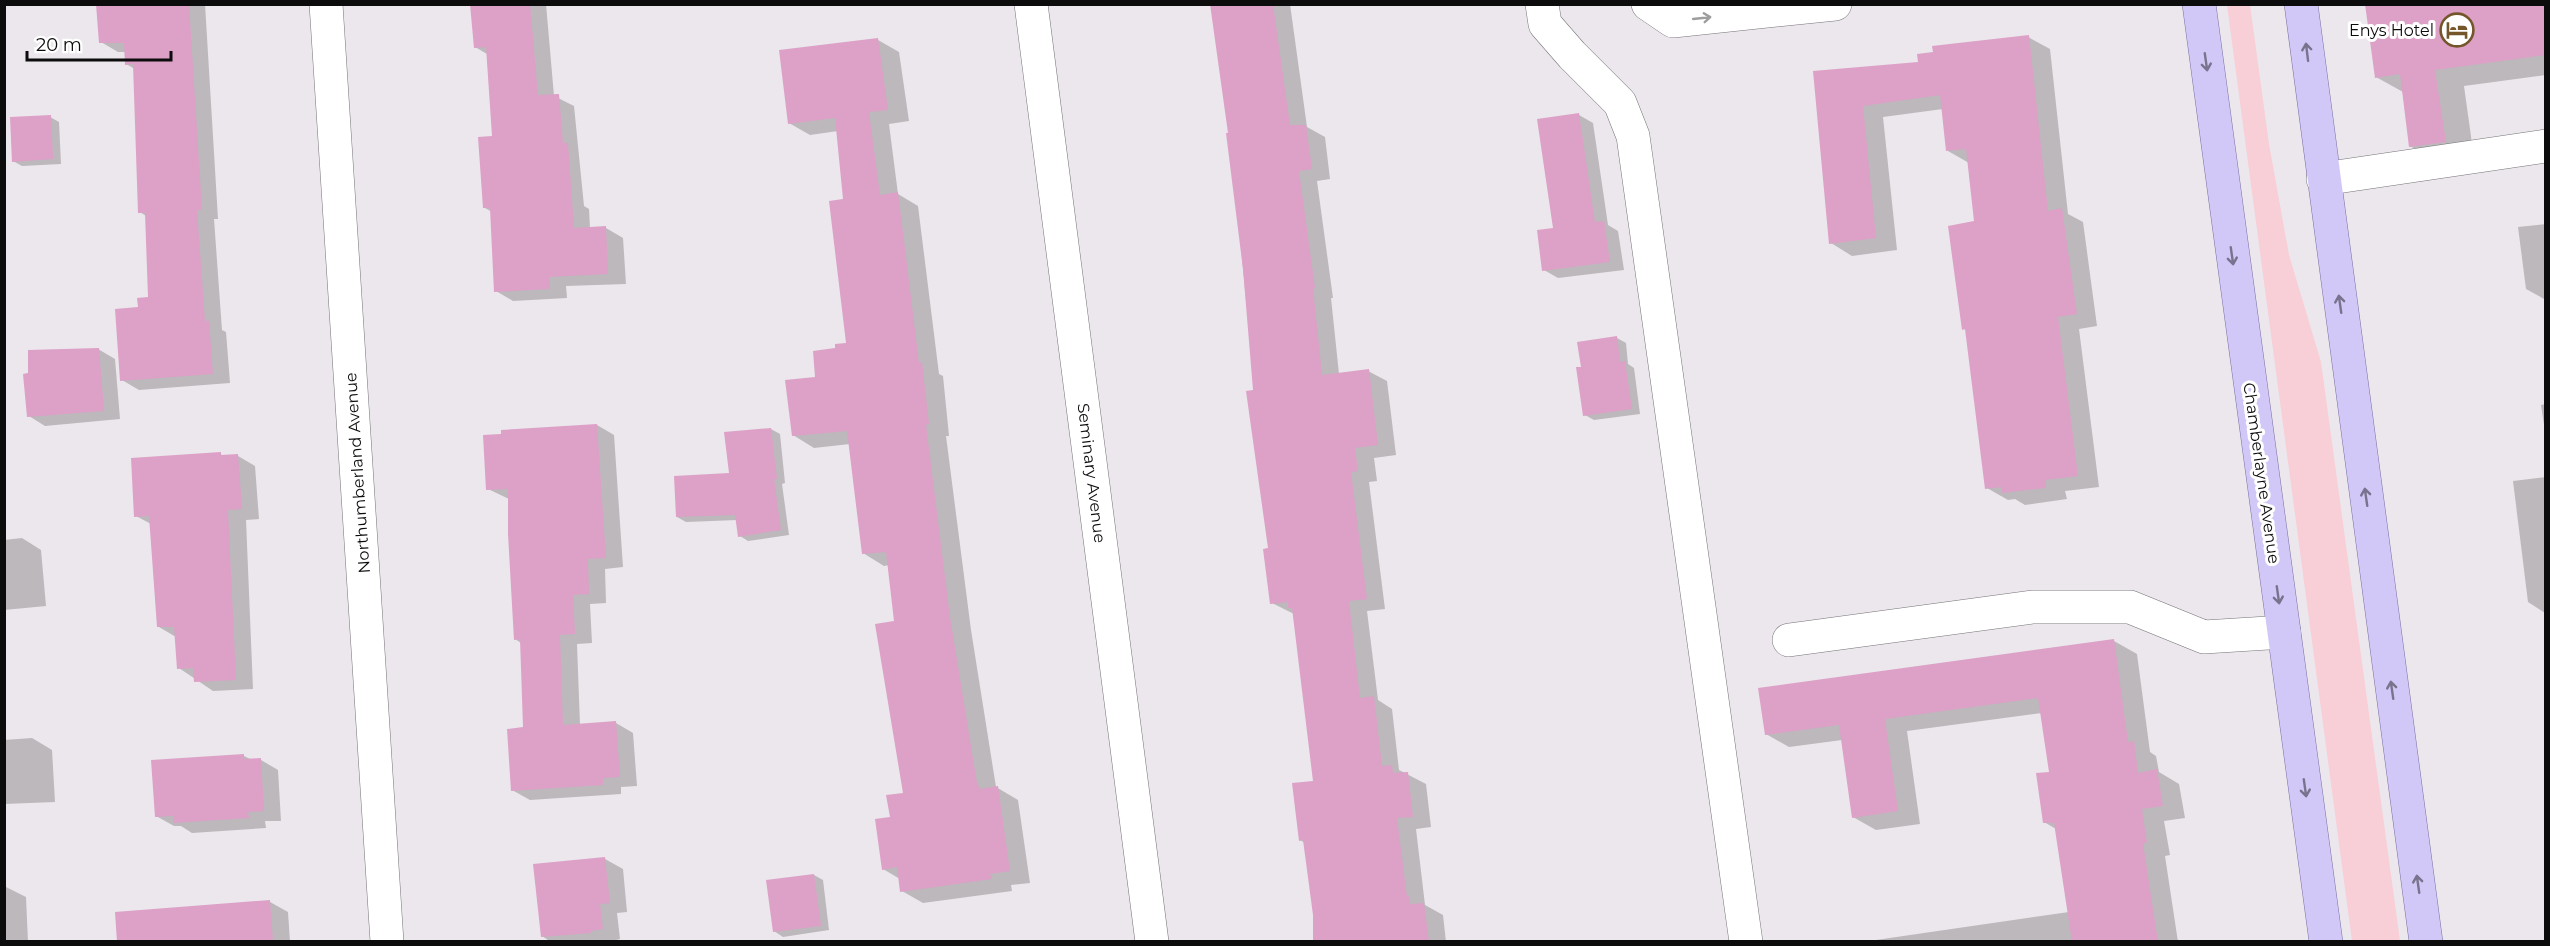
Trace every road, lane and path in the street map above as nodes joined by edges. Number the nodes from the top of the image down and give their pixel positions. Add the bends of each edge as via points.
1 (326, 4) edge
2 (1031, 4) edge
3 (1542, 4) edge
4 (1648, 4) edge
5 (1835, 4) edge
6 (2199, 4) edge
7 (2301, 4) edge
8 (2546, 146) edge
9 (2323, 179) junction
10 (2283, 632) junction
11 (1789, 640) dead end
12 (387, 942) edge
13 (1152, 942) edge
14 (1746, 942) edge
15 (2326, 942) edge
16 (2426, 942) edge

1 - 12 street, Northumberland Avenue
2 - 13 street, Seminary Avenue
3 - 14 street via 1545,24 1620,102 1633,136
4 -> 5 street via 1673,21
6 -> 10 main road, Chamberlayne Avenue
9 -> 7 main road
8 - 9 street
16 -> 9 main road
10 - 11 street via 2204,637 2130,607 2032,607
10 -> 15 main road, Chamberlayne Avenue

